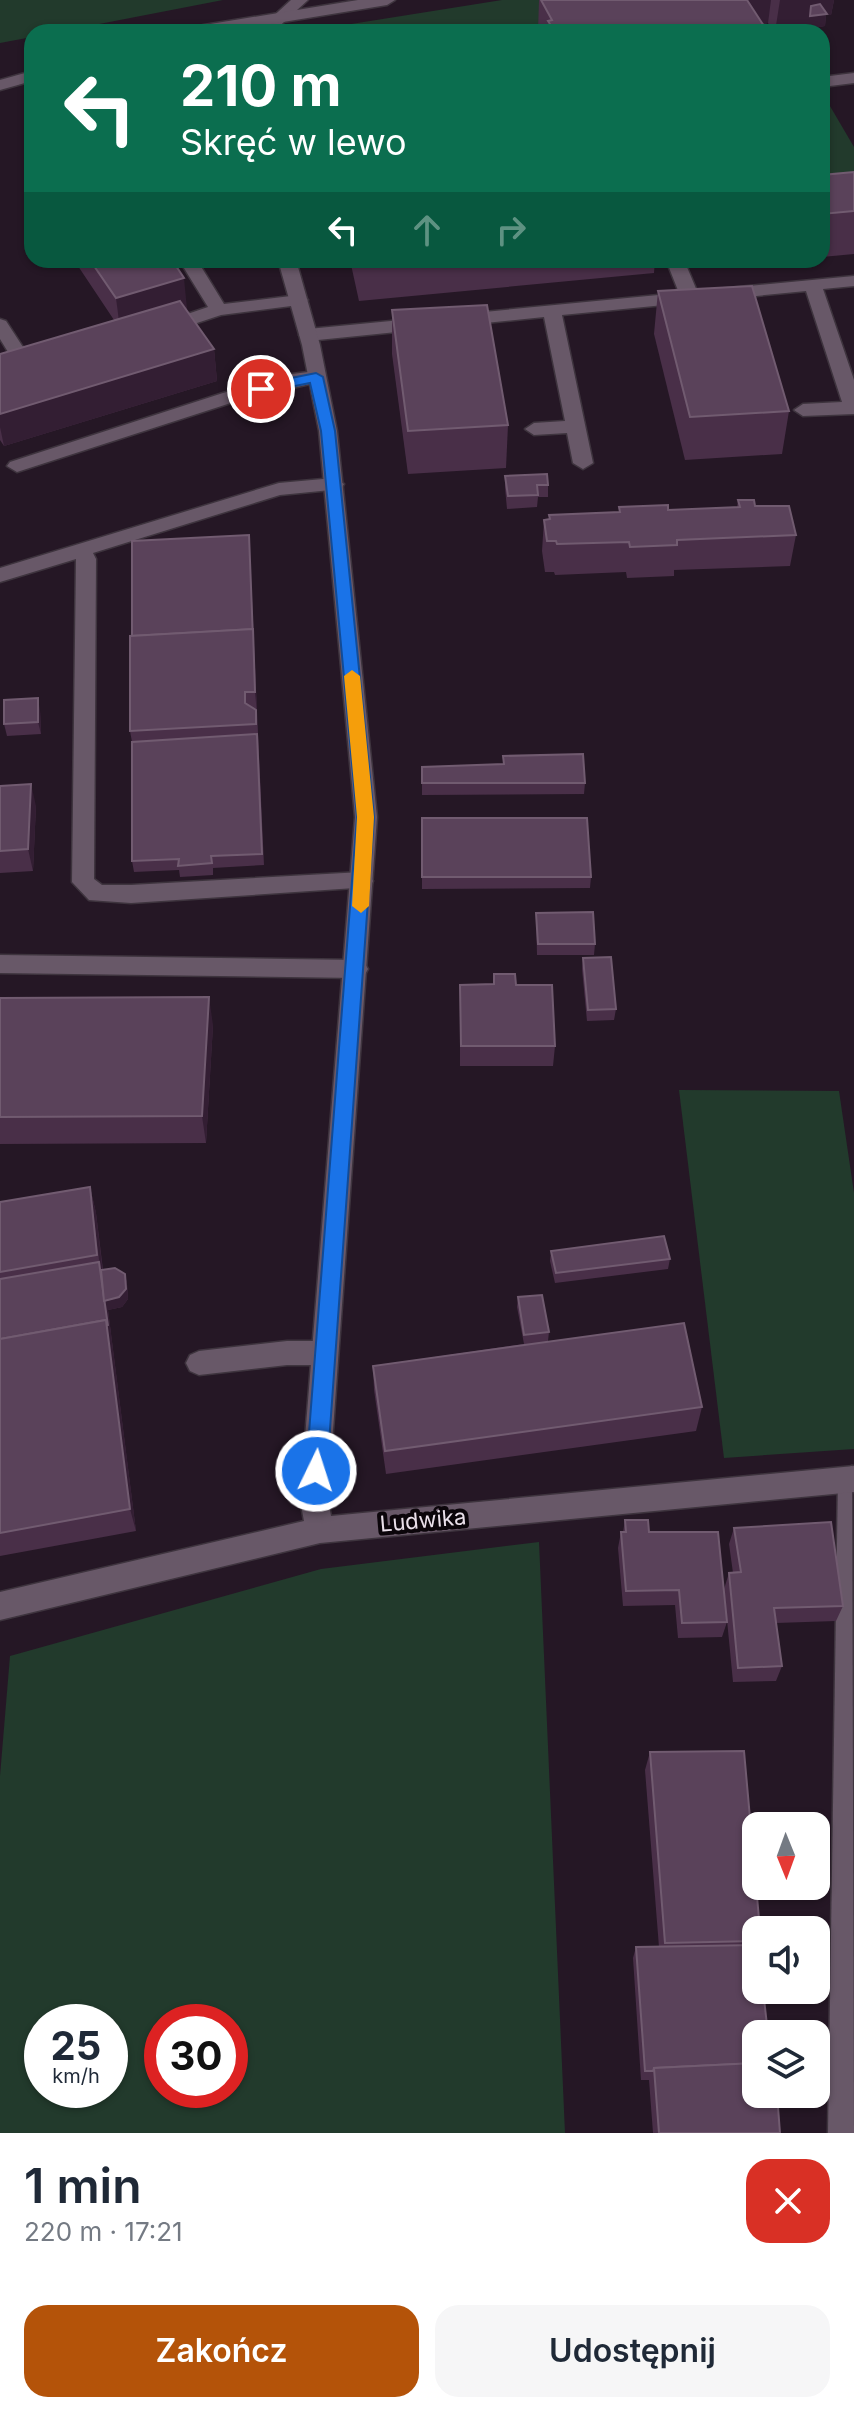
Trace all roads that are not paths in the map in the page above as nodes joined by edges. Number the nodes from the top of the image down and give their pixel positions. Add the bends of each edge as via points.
1 (300, 0) edge
2 (383, 0) edge
3 (281, 16) junction
4 (236, 24) edge
5 (272, 24) edge
6 (24, 78) edge
7 (854, 78) edge
8 (830, 81) edge
9 (0, 85) edge
10 (193, 268) edge
11 (289, 268) edge
12 (678, 268) edge
13 (854, 281) edge
14 (813, 285) junction
15 (690, 297) junction
16 (299, 300) junction
17 (219, 310) junction
18 (552, 311) junction
19 (0, 325) edge
20 (149, 332) edge
21 (308, 335) junction
22 (58, 360) edge
23 (316, 377) junction
24 (854, 407) edge
25 (803, 410) dead end
26 (576, 426) junction
27 (534, 429) dead end
28 (583, 463) dead end
29 (17, 466) dead end
30 (334, 484) junction
31 (82, 550) junction
32 (0, 575) edge
33 (362, 881) junction
34 (0, 964) edge
35 (356, 969) junction
36 (324, 1353) junction
37 (199, 1363) dead end
38 (853, 1479) edge
39 (320, 1530) junction
40 (0, 1606) edge
41 (844, 2133) edge

1 - 3 street
2 - 3 street
3 - 4 street
3 - 5 street
6 - 9 street
7 - 8 street
10 - 17 street
11 - 16 street
12 - 15 street
13 - 14 street
14 - 15 street
14 - 24 street
15 - 18 street
16 - 17 street
16 - 21 street
17 - 20 street
18 - 21 street
18 - 26 street
19 - 22 street via 28,369
21 - 23 street
23 - 29 street via 230,397
23 - 30 street
24 - 25 street
26 - 27 street
26 - 28 street
30 - 31 street via 279,489
30 - 33 street via 366,817
31 - 32 street
31 - 33 street via 83,882 97,894 131,894
33 - 35 street
34 - 35 street
35 - 36 street
36 - 37 street
36 - 39 street via 314,1500
38 - 39 street, Ludwika
38 - 41 street
39 - 40 street, Ludwika

